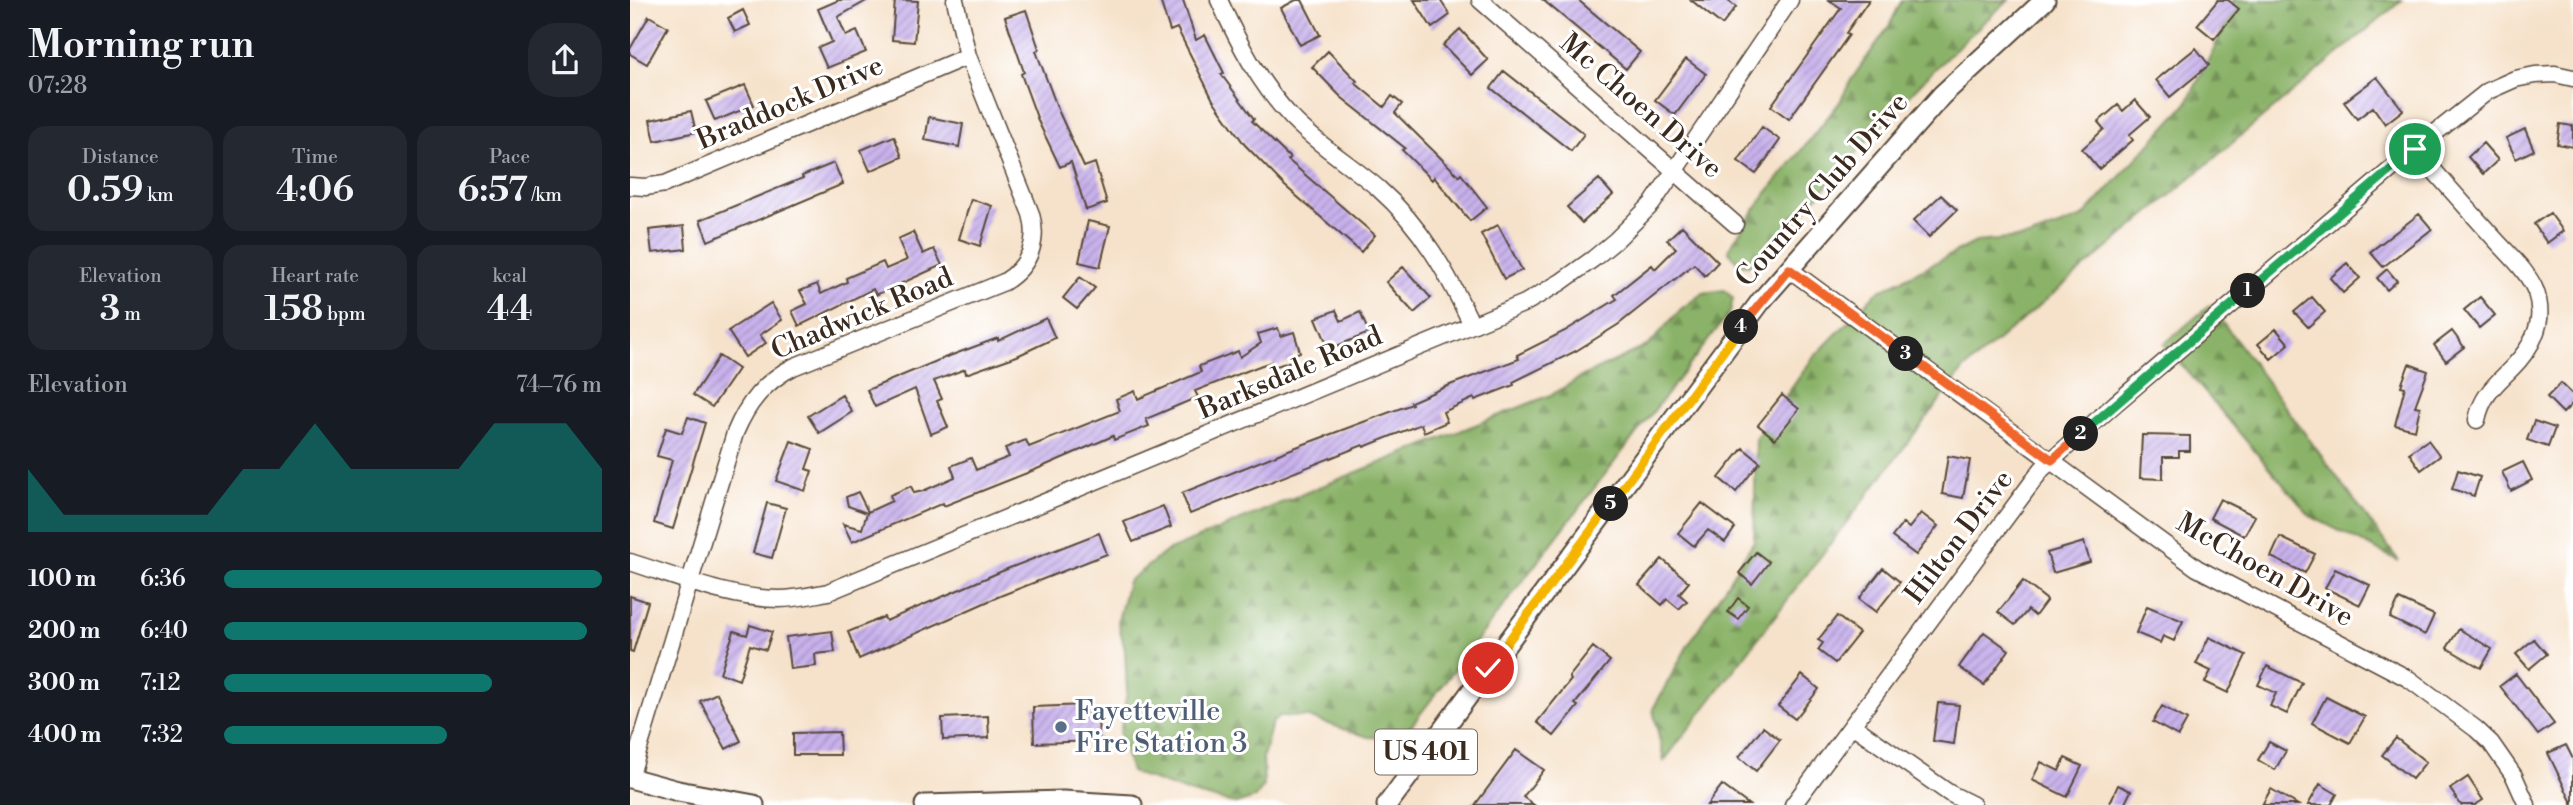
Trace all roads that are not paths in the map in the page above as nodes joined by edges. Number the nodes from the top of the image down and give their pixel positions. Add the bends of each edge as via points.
1 (955, 0) edge
2 (1219, 0) edge
3 (1480, 0) edge
4 (1789, 0) edge
5 (2045, 0) edge
6 (968, 56) junction
7 (2573, 78) edge
8 (2415, 149) junction
9 (1676, 171) junction
10 (630, 186) edge
11 (1735, 224) dead end
12 (1789, 269) junction
13 (1472, 325) junction
14 (2477, 420) dead end
15 (2052, 460) junction
16 (630, 562) edge
17 (690, 580) junction
18 (1852, 725) junction
19 (630, 778) edge
20 (754, 805) edge
21 (925, 805) edge
22 (1132, 805) edge
23 (1387, 805) edge
24 (1793, 805) edge
25 (1973, 805) edge
26 (2527, 805) edge

1 - 6 street, Chadwick Road
2 - 13 street via 1255,70 1292,118 1382,192 1418,231 1451,281
3 - 9 street, Mc Choen Drive
4 - 9 street, Barksdale Road
5 - 12 main road, Country Club Drive / US 401 via 1942,95
6 - 10 street, Braddock Drive via 665,184
6 - 17 street, Chadwick Road via 1031,214 1034,233 1026,262 1004,282 793,367 768,383 748,406 735,433
7 - 8 street, Hilton Drive via 2535,75 2497,86
8 - 14 street via 2525,274 2538,301 2537,331 2516,365 2489,390
8 - 15 street, Hilton Drive
9 - 11 street, Mc Choen Drive
9 - 13 street, Barksdale Road via 1652,204 1593,259 1525,303
12 - 15 street, McChoen Drive
12 - 23 main road, Country Club Drive / US 401 via 1760,301
13 - 17 street, Barksdale Road via 848,586 779,599 729,592
15 - 18 street, Hilton Drive
15 - 26 street, McChoen Drive via 2197,568 2409,679 2491,743
16 - 17 street, Barksdale Road
17 - 19 street, Chadwick Road
18 - 24 street, Hilton Drive
18 - 25 street
19 - 20 main road
21 - 22 main road via 1052,801

